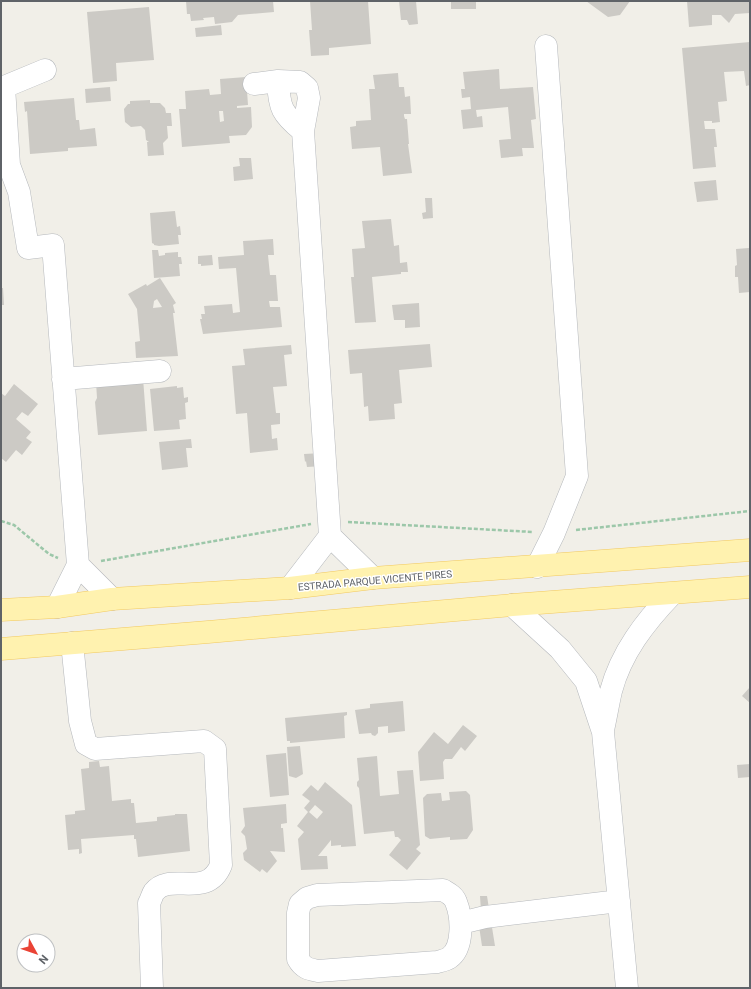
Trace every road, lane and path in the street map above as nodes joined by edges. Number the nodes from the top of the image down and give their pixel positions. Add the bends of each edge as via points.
1 (546, 46) dead end
2 (45, 70) dead end
3 (278, 81) junction
4 (254, 84) dead end
5 (303, 131) junction
6 (160, 371) dead end
7 (63, 379) junction
8 (750, 511) edge
9 (1, 521) edge
10 (329, 528) junction
11 (554, 533) junction
12 (750, 550) edge
13 (78, 564) junction
14 (537, 567) junction
15 (373, 578) junction
16 (290, 588) junction
17 (750, 588) edge
18 (672, 594) junction
19 (112, 600) junction
20 (512, 605) junction
21 (57, 607) junction
22 (1, 610) edge
23 (72, 643) junction
24 (1, 649) edge
25 (603, 732) junction
26 (620, 901) junction
27 (461, 923) junction
28 (152, 988) edge
29 (627, 988) edge

1 - 11 street via 577,463 577,476
2 - 7 street via 4,87 9,165 19,192 28,248 53,246
3 - 4 street
3 - 5 street via 283,110 289,120
3 - 5 street via 300,82 307,88 309,98
5 - 10 street
6 - 7 street
7 - 13 street
8 - 11 path
9 - 13 path via 14,524 49,554
10 - 11 path
10 - 13 path
10 - 15 street
10 - 16 street
11 - 14 street
12 - 14 main road, ESTRADA PARQUE VICENTE PIRES
13 - 19 street
13 - 21 street
14 - 15 main road, ESTRADA PARQUE VICENTE PIRES
15 - 16 main road, ESTRADA PARQUE VICENTE PIRES
16 - 19 main road, ESTRADA PARQUE VICENTE PIRES
17 - 18 main road
18 - 20 main road
18 - 25 street via 632,641 621,662 611,690
19 - 21 main road, ESTRADA PARQUE VICENTE PIRES
20 - 23 main road
20 - 25 street via 560,649 586,681
21 - 22 main road, ESTRADA PARQUE VICENTE PIRES
23 - 24 main road
23 - 28 street via 80,721 86,744 95,749 204,741 215,749 221,865 216,876 207,882 167,884 154,893 149,904
25 - 26 street
26 - 27 street
26 - 29 street
27 - 27 street via 456,951 449,958 437,962 318,971 306,968 298,958 300,904 307,898 317,895 443,890 456,902

